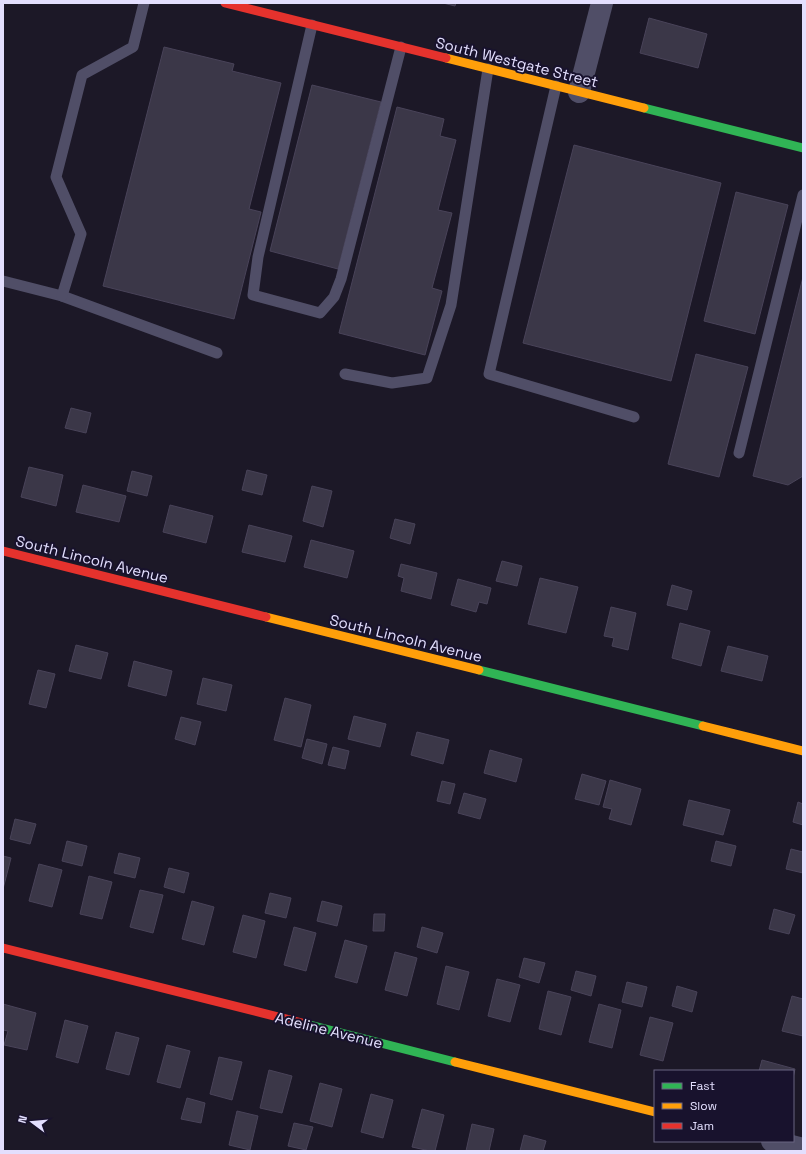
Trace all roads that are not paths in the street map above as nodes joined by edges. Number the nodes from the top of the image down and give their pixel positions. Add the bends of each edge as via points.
1 (144, 3) edge
2 (225, 3) edge
3 (602, 3) edge
4 (254, 7) edge
5 (312, 25) junction
6 (401, 47) junction
7 (488, 69) junction
8 (556, 86) junction
9 (579, 92) junction
10 (803, 148) edge
11 (803, 195) edge
12 (3, 281) edge
13 (62, 296) junction
14 (217, 353) dead end
15 (345, 374) dead end
16 (634, 417) dead end
17 (739, 453) dead end
18 (3, 551) edge
19 (803, 751) edge
20 (3, 948) edge
21 (654, 1112) edge
22 (776, 1142) edge
23 (803, 1149) edge

1 - 13 lane via 133,47 82,75 56,177 81,234
2 - 4 street, South Westgate Street
3 - 9 street
4 - 5 street, South Westgate Street
5 - 6 street, South Westgate Street
5 - 6 lane via 258,257 253,296 320,313 334,298 341,278
6 - 7 street, South Westgate Street
7 - 8 street, South Westgate Street
7 - 15 lane via 451,305 427,378 392,383
8 - 9 street, South Westgate Street
8 - 16 lane via 489,374
9 - 10 street, South Westgate Street
11 - 17 lane
12 - 13 lane
13 - 14 lane
18 - 19 street, South Lincoln Avenue
20 - 21 street, Adeline Avenue
22 - 23 street

